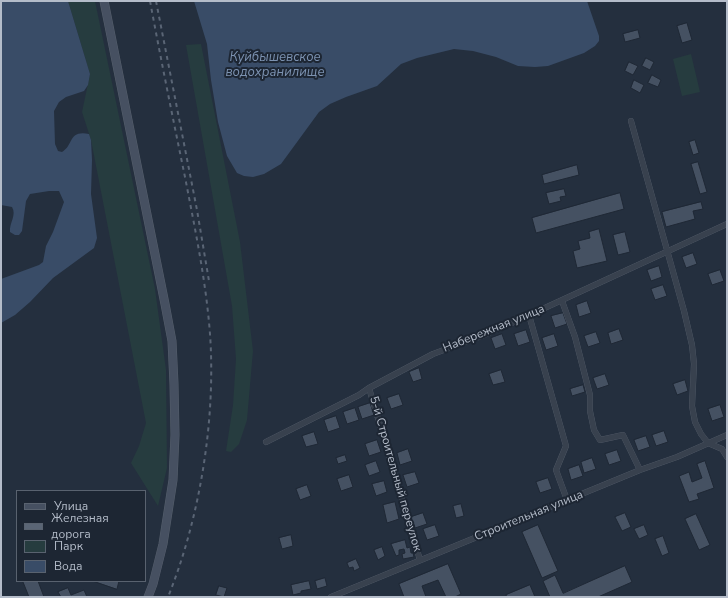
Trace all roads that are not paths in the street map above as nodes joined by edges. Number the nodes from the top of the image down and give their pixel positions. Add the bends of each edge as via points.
1 (104, 1) edge
2 (631, 121) dead end
3 (727, 224) edge
4 (667, 251) junction
5 (562, 301) junction
6 (529, 315) junction
7 (369, 388) junction
8 (727, 435) edge
9 (266, 442) dead end
10 (708, 443) junction
11 (727, 457) edge
12 (640, 470) junction
13 (567, 500) junction
14 (420, 560) junction
15 (148, 597) edge
16 (332, 597) edge

1 - 15 main road via 172,341 175,435 173,480 163,544
2 - 4 street
3 - 4 street, Набережная улица
4 - 5 street, Набережная улица
4 - 10 street via 692,345 692,406 695,422
5 - 6 street, Набережная улица
5 - 12 street via 575,337 590,395 594,430 600,440 623,435
6 - 7 street, Набережная улица via 433,354
6 - 13 street via 566,446 556,470
7 - 9 street, Набережная улица
7 - 14 street, 5-й Строительный переулок
8 - 10 street, Строительная улица
10 - 11 street via 722,449
10 - 12 street, Строительная улица
12 - 13 street, Строительная улица
13 - 14 street, Строительная улица
14 - 16 street, Строительная улица

